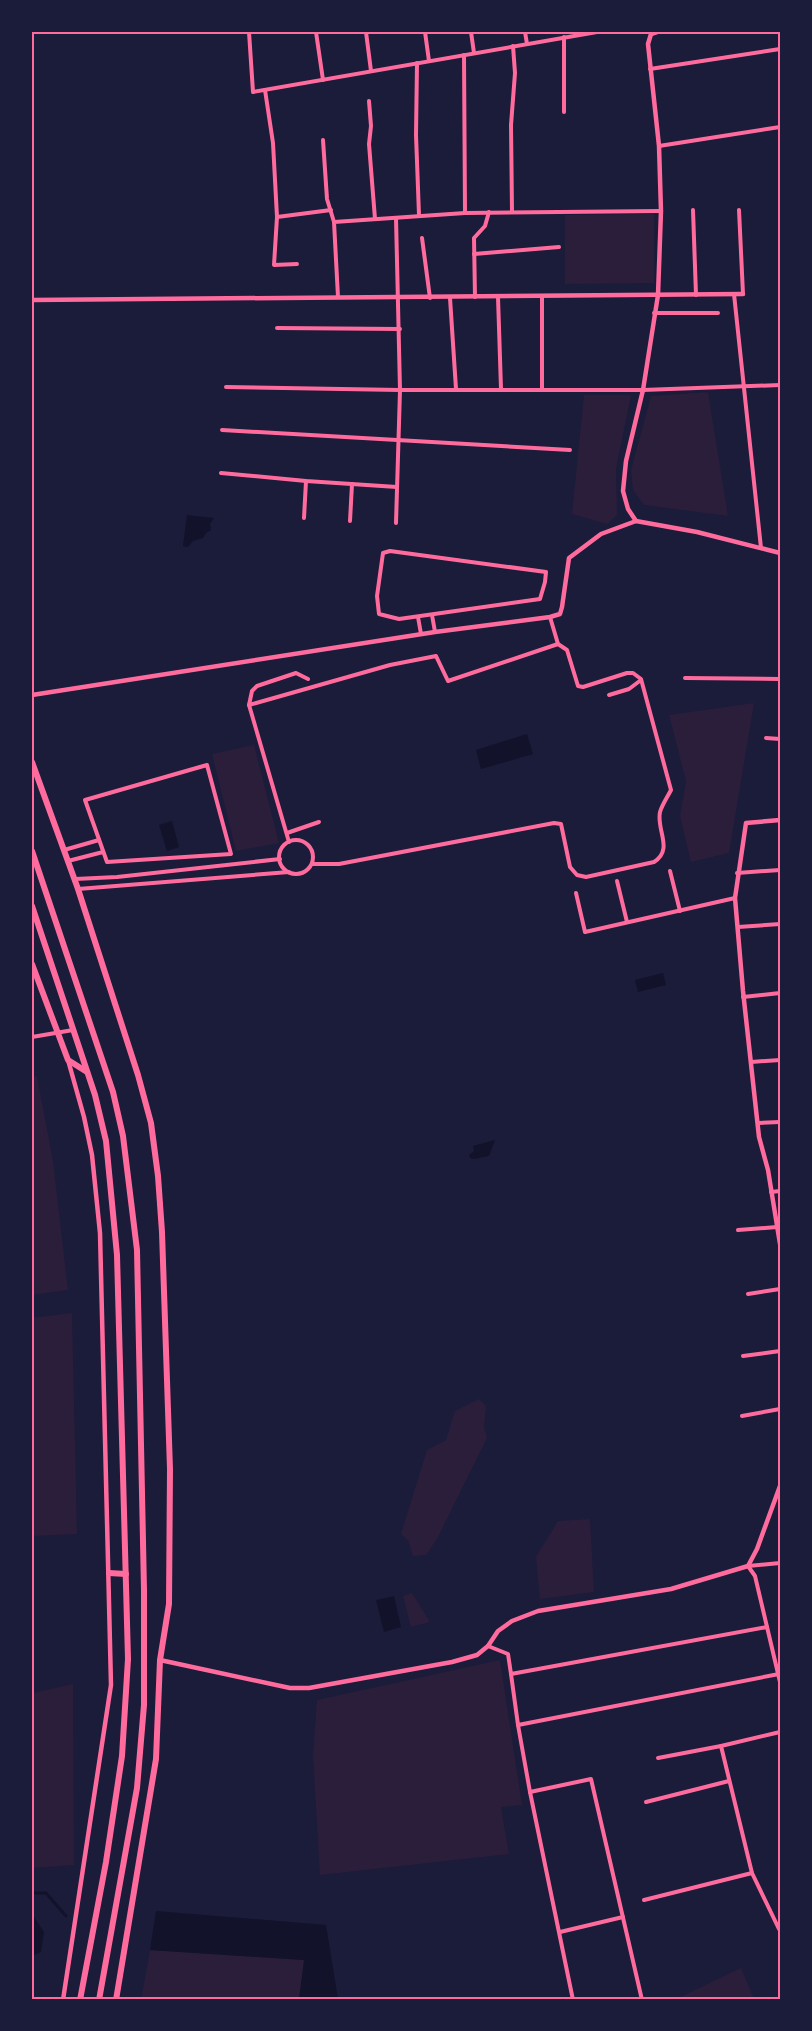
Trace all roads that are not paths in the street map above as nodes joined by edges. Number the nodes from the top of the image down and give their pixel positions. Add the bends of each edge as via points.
1 (249, 32) edge
2 (316, 32) edge
3 (366, 32) edge
4 (425, 32) edge
5 (471, 32) edge
6 (525, 32) edge
7 (597, 32) edge
8 (645, 32) edge
9 (576, 33) edge
10 (654, 33) edge
11 (564, 37) junction
12 (527, 44) junction
13 (513, 46) junction
14 (780, 49) edge
15 (474, 53) junction
16 (464, 55) junction
17 (429, 61) junction
18 (417, 63) junction
19 (651, 69) junction
20 (372, 71) junction
21 (322, 80) junction
22 (265, 90) junction
23 (369, 101) dead end
24 (564, 112) dead end
25 (780, 127) edge
26 (323, 140) dead end
27 (659, 146) junction
28 (331, 210) junction
29 (693, 210) dead end
30 (739, 210) dead end
31 (661, 211) junction
32 (489, 212) junction
33 (512, 212) junction
34 (465, 213) junction
35 (418, 215) junction
36 (278, 217) junction
37 (396, 218) junction
38 (375, 219) junction
39 (334, 222) junction
40 (422, 238) dead end
41 (559, 247) dead end
42 (474, 254) junction
43 (297, 264) dead end
44 (734, 294) junction
45 (743, 294) joint
46 (658, 295) junction
47 (696, 295) junction
48 (339, 297) junction
49 (498, 297) junction
50 (542, 297) junction
51 (400, 298) junction
52 (430, 298) junction
53 (450, 298) junction
54 (475, 298) junction
55 (32, 300) edge
56 (653, 313) junction
57 (718, 313) dead end
58 (277, 328) dead end
59 (400, 329) junction
60 (780, 385) edge
61 (743, 386) junction
62 (226, 387) dead end
63 (501, 388) junction
64 (456, 389) junction
65 (542, 389) junction
66 (400, 390) junction
67 (643, 390) junction
68 (222, 430) dead end
69 (399, 441) junction
70 (570, 450) dead end
71 (221, 473) dead end
72 (306, 481) junction
73 (352, 484) junction
74 (398, 487) junction
75 (304, 518) dead end
76 (350, 521) dead end
77 (636, 521) junction
78 (396, 523) dead end
79 (761, 548) junction
80 (780, 553) edge
81 (432, 615) junction
82 (418, 617) junction
83 (550, 617) junction
84 (435, 632) junction
85 (421, 634) junction
86 (558, 644) junction
87 (685, 678) dead end
88 (308, 679) dead end
89 (641, 679) junction
90 (780, 679) edge
91 (32, 695) edge
92 (609, 695) dead end
93 (249, 705) junction
94 (766, 738) dead end
95 (780, 739) edge
96 (32, 762) edge
97 (780, 820) edge
98 (319, 822) dead end
99 (286, 833) junction
100 (99, 840) junction
101 (289, 842) junction
102 (64, 850) junction
103 (32, 851) edge
104 (103, 852) junction
105 (280, 859) junction
106 (68, 861) junction
107 (312, 864) junction
108 (780, 870) edge
109 (670, 871) dead end
110 (289, 872) junction
111 (737, 873) junction
112 (74, 879) junction
113 (617, 881) dead end
114 (78, 889) junction
115 (576, 893) dead end
116 (735, 898) junction
117 (32, 906) edge
118 (680, 910) junction
119 (627, 922) junction
120 (780, 924) edge
121 (738, 927) junction
122 (32, 964) edge
123 (780, 993) edge
124 (743, 997) junction
125 (74, 1030) junction
126 (58, 1034) junction
127 (32, 1037) edge
128 (68, 1060) junction
129 (780, 1060) edge
130 (752, 1062) junction
131 (88, 1072) junction
132 (780, 1122) edge
133 (758, 1123) junction
134 (780, 1191) edge
135 (771, 1192) junction
136 (777, 1227) junction
137 (738, 1230) dead end
138 (780, 1244) edge
139 (780, 1289) edge
140 (748, 1294) dead end
141 (780, 1351) edge
142 (743, 1356) dead end
143 (780, 1409) edge
144 (742, 1416) dead end
145 (780, 1486) edge
146 (780, 1563) edge
147 (748, 1566) junction
148 (109, 1573) junction
149 (126, 1574) junction
150 (767, 1627) junction
151 (488, 1646) junction
152 (160, 1660) junction
153 (512, 1674) junction
154 (778, 1674) junction
155 (780, 1682) edge
156 (518, 1725) junction
157 (780, 1732) edge
158 (721, 1746) junction
159 (658, 1758) dead end
160 (729, 1781) junction
161 (530, 1792) junction
162 (646, 1802) dead end
163 (752, 1873) junction
164 (644, 1900) dead end
165 (623, 1917) junction
166 (779, 1929) dead end
167 (561, 1932) junction
168 (63, 2000) edge
169 (80, 2000) edge
170 (99, 2000) edge
171 (116, 2000) edge
172 (573, 2000) edge
173 (642, 2000) edge

1 - 22 street via 253,92
2 - 21 street
3 - 20 street
4 - 17 street
5 - 15 street
6 - 12 street
7 - 9 street
8 - 10 street
9 - 11 street
10 - 19 street via 648,44
11 - 12 street
11 - 24 street
12 - 13 street
13 - 15 street
13 - 33 street
14 - 19 street
15 - 16 street
16 - 17 street
16 - 34 street
17 - 18 street
18 - 20 street
18 - 35 street
19 - 27 street
20 - 21 street
21 - 22 street
22 - 36 street
23 - 38 street
25 - 27 street
26 - 28 street
27 - 31 street
28 - 36 street
28 - 39 street
29 - 47 street
30 - 45 street
31 - 33 street
31 - 46 street
32 - 33 street
32 - 34 street
32 - 42 street via 485,226 474,237
34 - 35 street
35 - 37 street
36 - 43 street via 274,265
37 - 38 street
37 - 51 street
38 - 39 street
39 - 48 street
40 - 52 street
41 - 42 street
42 - 54 street
44 - 45 street
44 - 47 street
44 - 61 street
46 - 47 street
46 - 50 street
46 - 56 street
48 - 51 street
48 - 55 street
49 - 50 street
49 - 54 street
49 - 63 street
50 - 65 street
51 - 52 street
51 - 59 street
52 - 53 street
53 - 54 street
53 - 64 street
56 - 57 street
56 - 67 street
58 - 59 street
59 - 66 street
60 - 61 street
61 - 67 street
61 - 79 street
62 - 66 street
63 - 64 street
63 - 65 street
64 - 66 street
65 - 67 street
66 - 69 street
67 - 77 street via 623,491
68 - 69 street
69 - 70 street
69 - 74 street
71 - 72 street
72 - 73 street
72 - 75 street
73 - 74 street
73 - 76 street
74 - 78 street
77 - 79 street
77 - 83 street via 600,534 569,558 560,614
79 - 80 street
81 - 82 street
81 - 82 street via 540,599 546,572 383,553 377,596 379,614 399,619
81 - 84 street
82 - 85 street
83 - 84 street
83 - 86 street
84 - 85 street
85 - 91 street
86 - 89 street via 567,650 578,686 627,673
86 - 93 street via 448,681 436,656
87 - 90 street
88 - 93 street via 296,673 257,686
89 - 92 street via 629,689
89 - 107 street via 671,790 659,813 664,849 654,862 586,877 577,875 570,867 561,824 554,823 339,864
93 - 99 street
94 - 95 street
96 - 102 highway
97 - 111 street via 746,823
98 - 99 street
99 - 101 street
100 - 102 street
100 - 104 street
100 - 104 street via 85,800 207,765 231,854 107,862
101 - 105 street
101 - 107 street via 308,845 313,854
102 - 106 highway
103 - 170 highway via 113,1092 123,1136 137,1250 145,1673 137,1788
104 - 106 street
105 - 110 street
105 - 112 street
106 - 112 highway
107 - 110 street via 304,872
108 - 111 street
109 - 118 street
110 - 114 street
111 - 116 street
112 - 114 highway
113 - 119 street
114 - 152 highway via 138,1075 158,1176 170,1469 169,1604
115 - 119 street via 585,932
116 - 118 street
116 - 121 street
117 - 125 highway
118 - 119 street
120 - 121 street
121 - 124 street
122 - 126 highway
123 - 124 street
124 - 130 street
125 - 126 street
125 - 131 highway
126 - 127 street
126 - 128 highway
128 - 131 highway
128 - 148 street via 92,1155 100,1233
129 - 130 street
130 - 133 street
131 - 149 highway via 106,1142 113,1201
132 - 133 street
133 - 135 street
134 - 135 street
135 - 136 street
136 - 137 street
136 - 138 street
139 - 140 street
141 - 142 street
143 - 144 street
145 - 147 street
146 - 147 street
147 - 150 street via 755,1576
147 - 151 street via 671,1590 538,1611 512,1621 498,1631
148 - 149 highway
148 - 168 street via 111,1685
149 - 169 highway via 128,1659 122,1756
150 - 153 street
150 - 154 street
151 - 152 street via 477,1655 452,1662 309,1688 290,1688
151 - 153 street via 508,1654
152 - 171 highway via 156,1759
153 - 156 street
154 - 155 street
154 - 156 street
156 - 161 street
157 - 158 street
158 - 159 street
158 - 160 street
160 - 162 street
160 - 163 street
161 - 165 street via 591,1779
161 - 167 street
163 - 164 street
163 - 166 street
165 - 167 street
165 - 173 street
167 - 172 street

